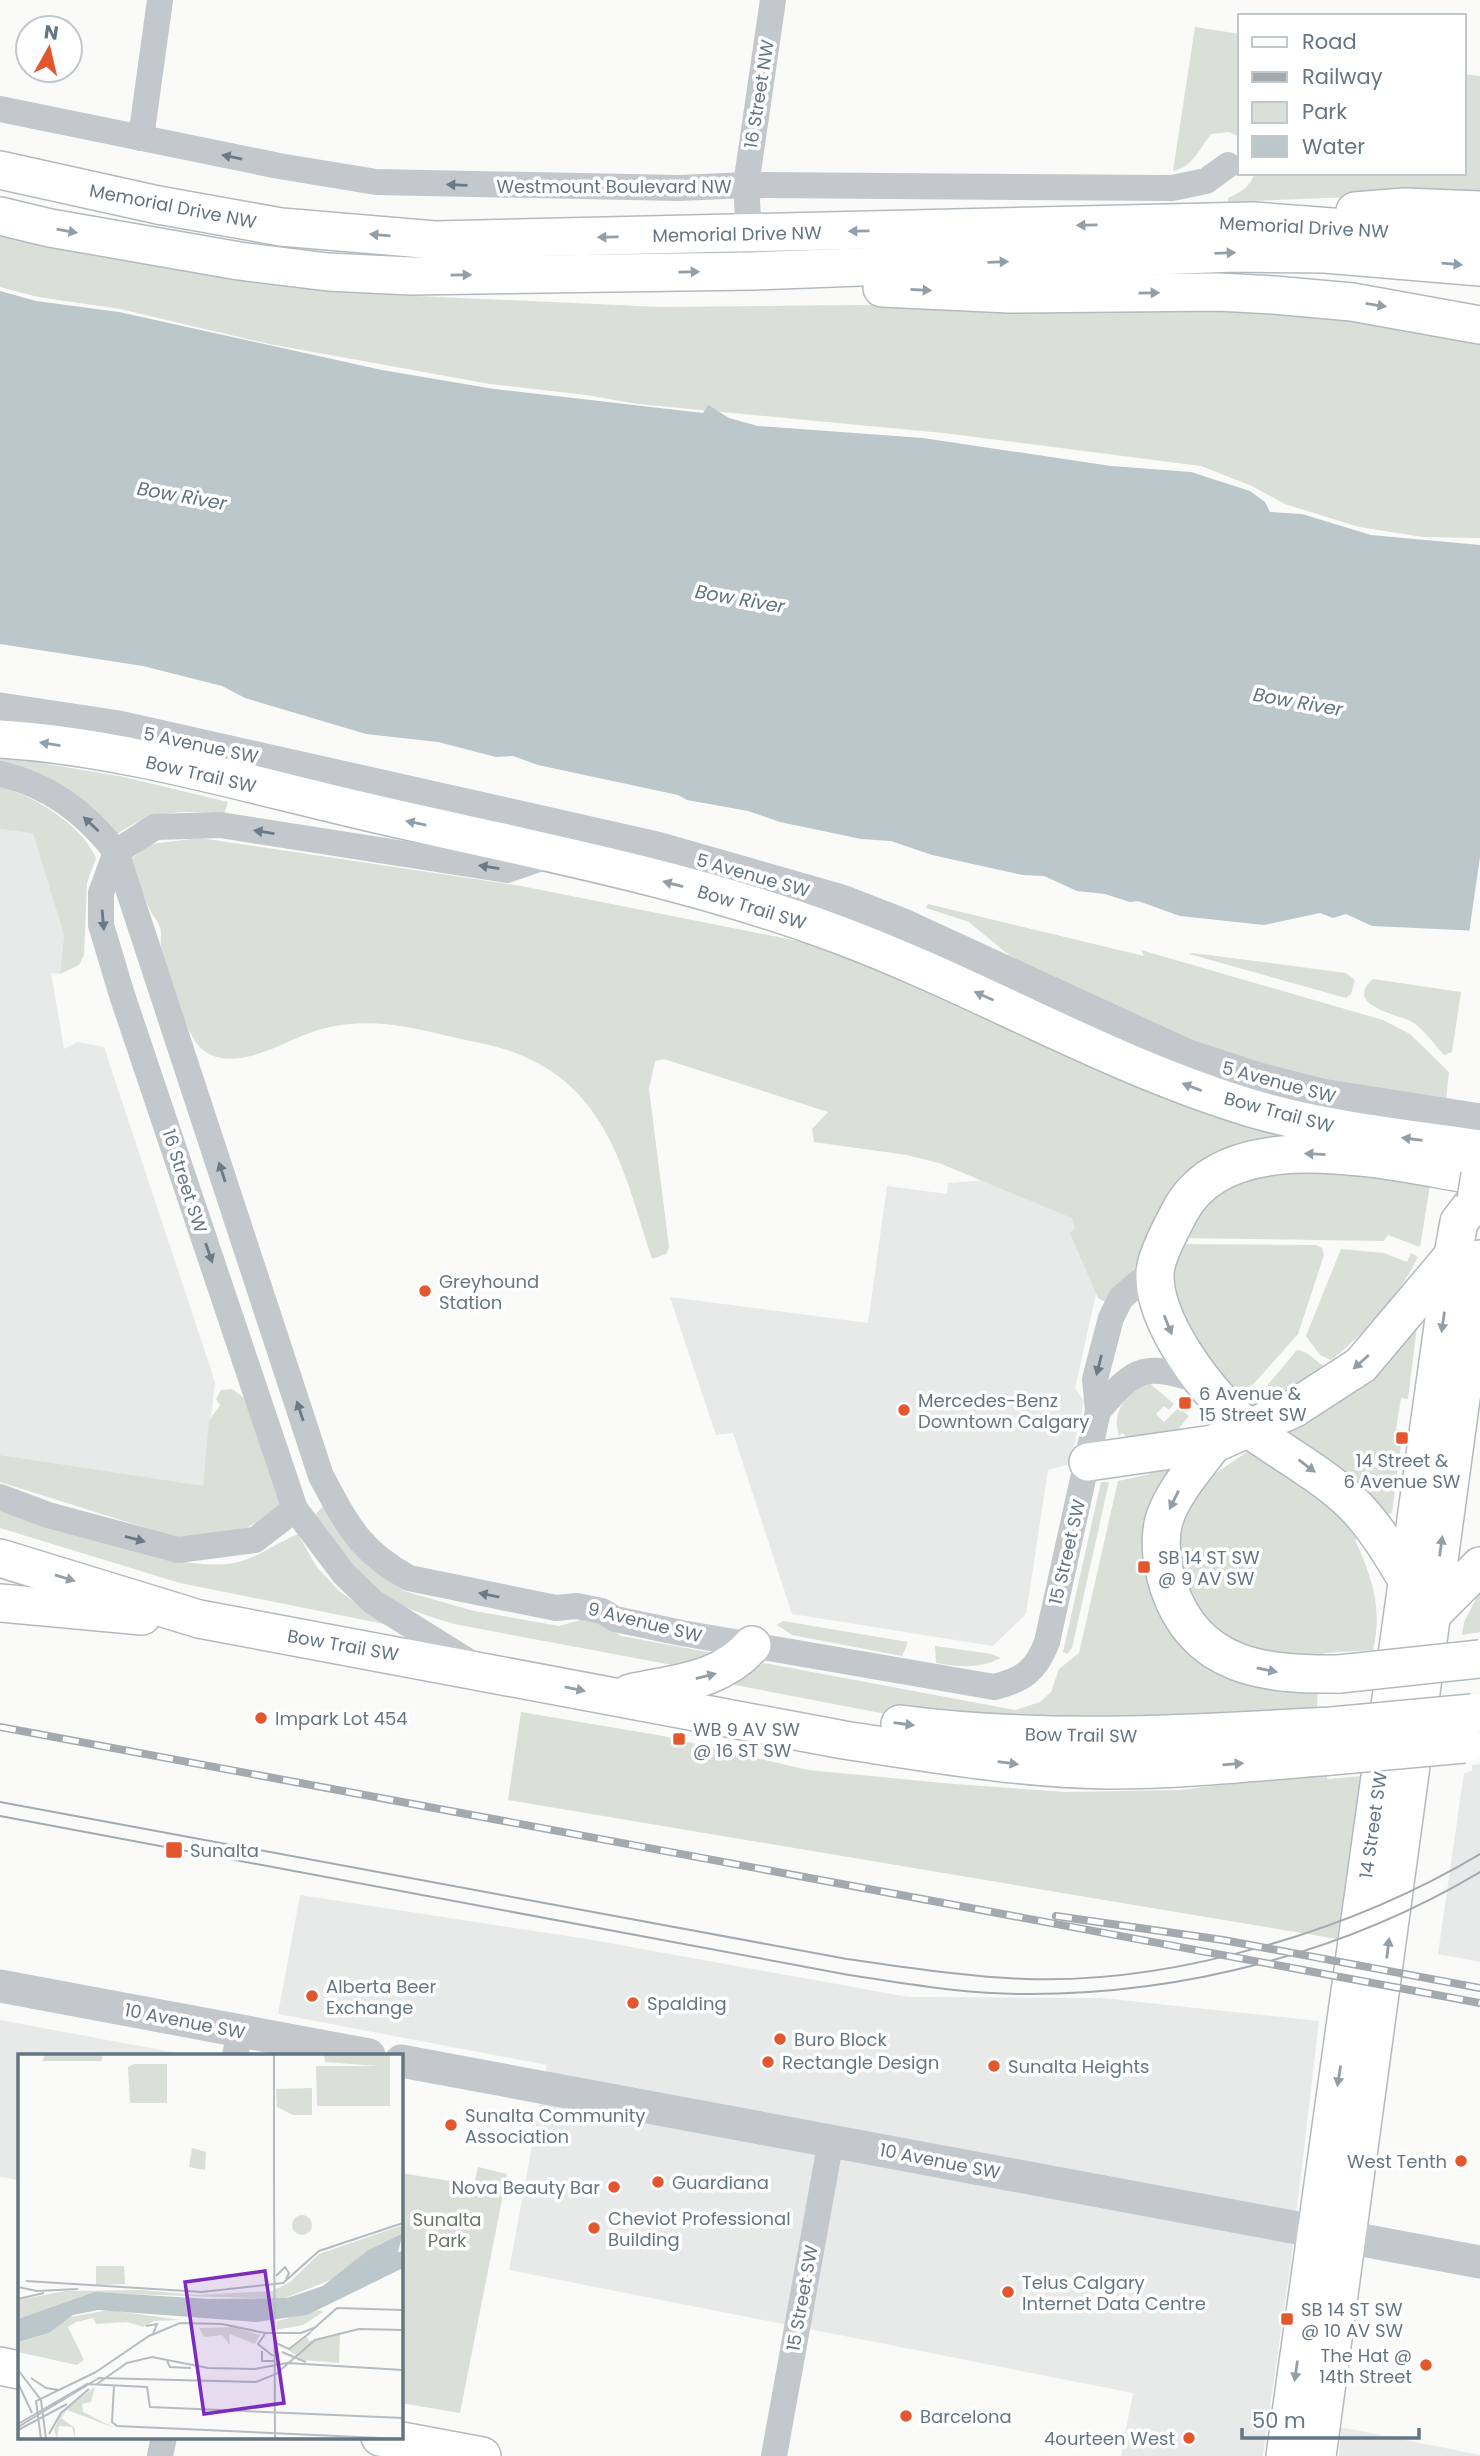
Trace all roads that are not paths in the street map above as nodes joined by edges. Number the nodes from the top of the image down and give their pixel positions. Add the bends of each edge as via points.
1 (159, 0) edge
2 (774, 0) edge
3 (0, 109) edge
4 (141, 138) junction
5 (1228, 165) dead end
6 (0, 170) edge
7 (746, 185) junction
8 (1480, 210) edge
9 (0, 216) edge
10 (1253, 221) junction
11 (749, 234) junction
12 (1480, 238) edge
13 (1480, 267) edge
14 (767, 271) junction
15 (1480, 325) edge
16 (0, 709) edge
17 (0, 739) edge
18 (0, 774) edge
19 (116, 852) junction
20 (554, 853) junction
21 (1480, 1120) edge
22 (1480, 1149) edge
23 (1479, 1191) edge
24 (1467, 1257) edge
25 (1156, 1267) junction
26 (1203, 1381) junction
27 (1098, 1411) junction
28 (1250, 1429) junction
29 (1213, 1444) junction
30 (1088, 1462) junction
31 (0, 1497) edge
32 (295, 1508) junction
33 (0, 1558) edge
34 (1480, 1566) edge
35 (1406, 1578) junction
36 (0, 1603) edge
37 (1432, 1614) junction
38 (199, 1619) junction
39 (752, 1645) junction
40 (1480, 1659) edge
41 (484, 1671) junction
42 (1017, 1682) joint
43 (615, 1697) junction
44 (1474, 1729) edge
45 (0, 1986) edge
46 (238, 2043) edge
47 (358, 2054) edge
48 (402, 2061) edge
49 (831, 2140) junction
50 (1330, 2234) junction
51 (1480, 2262) edge
52 (0, 2366) edge
53 (18, 2370) edge
54 (164, 2438) edge
55 (385, 2438) edge
56 (160, 2456) edge
57 (482, 2456) edge
58 (774, 2456) edge
59 (1285, 2456) edge
60 (1317, 2456) edge

1 - 4 street
2 - 7 street, 16 Street NW
3 - 4 street, Westmount Boulevard NW
7 -> 4 street, Westmount Boulevard NW via 679,188 376,182
5 - 7 street, Westmount Boulevard NW via 1206,181 1172,188
11 -> 6 main road, Memorial Drive NW via 435,240 281,227
7 - 11 street, 16 Street NW
8 - 10 main road via 1404,207
9 -> 14 main road, Memorial Drive NW via 225,259 327,272 411,276
10 -> 11 main road, Memorial Drive NW
10 - 12 main road, Memorial Drive NW
11 - 14 street, 16 Street NW
14 -> 13 main road, Memorial Drive NW via 1235,253 1325,254
14 -> 15 main road via 822,285 1010,294 1274,295 1352,302
16 - 21 street, 5 Avenue SW via 119,727 671,852 842,901 901,924 1199,1060 1321,1096
20 -> 17 main road, Bow Trail SW via 130,757
19 -> 18 street via 97,827 62,798 27,780
20 -> 19 street via 507,870 220,825 155,827
19 -> 32 street, 16 Street SW via 101,894 102,925
39 -> 19 street, 9 Avenue SW via 615,1619 577,1606 556,1608 409,1578 355,1537 321,1476
22 -> 20 main road, Bow Trail SW via 1317,1125 1250,1107 1133,1064 903,959 832,932 722,896
23 - 24 main road, 14 Street SW via 1459,1222
23 -> 25 main road via 1335,1155 1294,1153 1254,1158 1220,1171 1181,1209
24 -> 28 main road via 1361,1365 1293,1409
24 -> 35 main road, 14 Street SW
37 -> 24 main road, 14 Street SW
25 -> 26 main road via 1161,1306 1173,1337
25 -> 27 street, 15 Street SW via 1121,1298 1111,1318 1096,1379
26 - 27 street via 1156,1368 1142,1370
26 - 28 main road
27 - 30 street, 15 Street SW
28 - 29 main road
28 -> 35 main road via 1304,1463 1350,1501 1377,1530
29 - 30 main road
29 -> 40 main road, bridge via 1178,1491 1164,1521 1161,1563 1176,1608 1201,1642 1236,1663 1288,1674 1339,1674
30 - 42 street, 15 Street SW via 1046,1642 1032,1672
31 -> 32 street via 48,1515 178,1550 255,1540
32 - 41 street, 16 Street SW via 344,1574 373,1602
33 -> 38 main road, Bow Trail SW
34 - 37 main road
35 -> 50 main road, 14 Street SW via 1349,2009
36 - 38 main road
50 -> 37 main road, 14 Street SW via 1379,2015
38 - 41 main road, Bow Trail SW
39 - 42 street, 9 Avenue SW via 993,1688
43 -> 39 main road via 720,1672
41 -> 43 main road, Bow Trail SW
43 -> 44 main road, Bow Trail SW, bridge via 844,1740 1038,1766 1164,1769 1332,1741
45 - 46 street, 10 Avenue SW
46 - 47 street, 10 Avenue SW
48 - 49 street, 10 Avenue SW
49 - 50 street, 10 Avenue SW
49 - 58 street, 15 Street SW
50 - 51 street, 10 Avenue SW
50 -> 59 main road, 14 Street SW
50 - 60 main road, 14 Street SW
52 - 53 main road
54 - 56 street
55 - 57 main road

